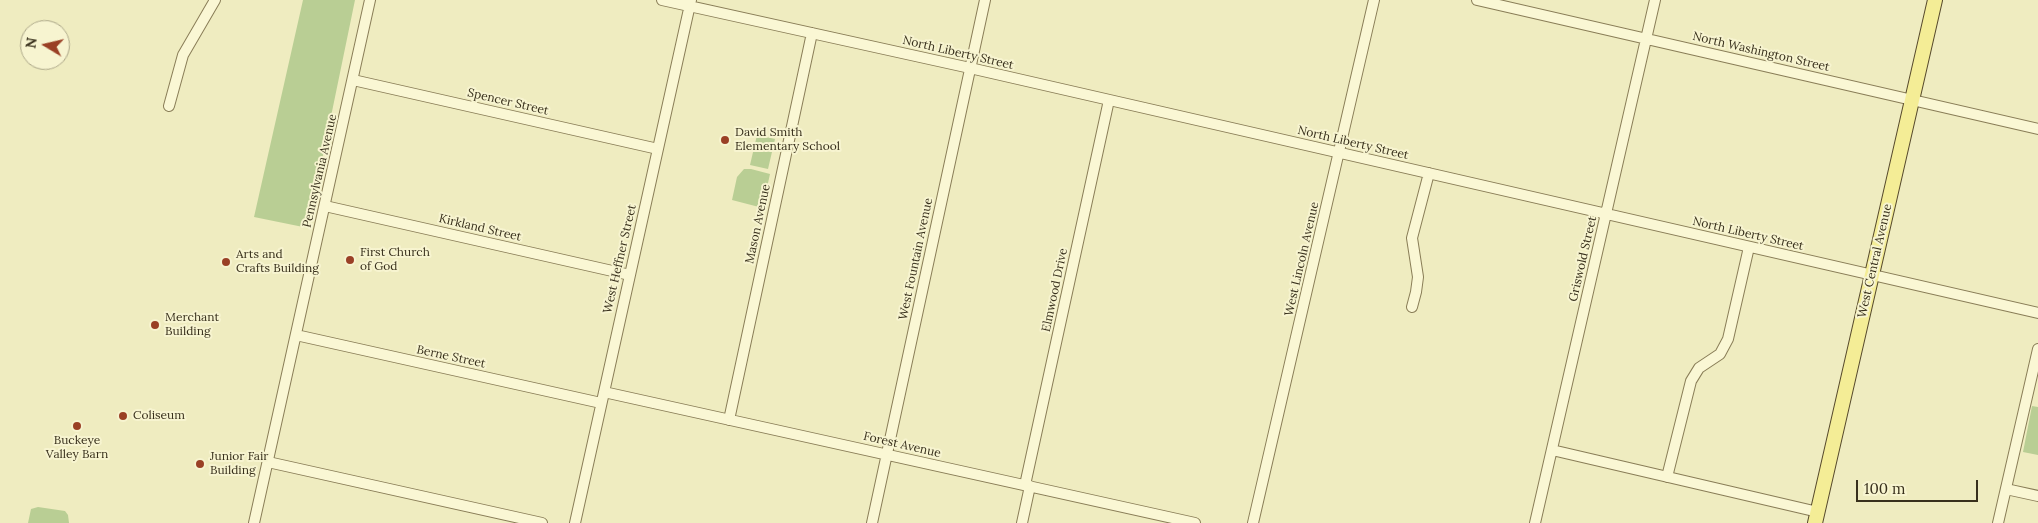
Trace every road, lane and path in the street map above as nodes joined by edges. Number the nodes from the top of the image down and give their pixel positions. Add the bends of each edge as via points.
1 (215, 0) edge
2 (370, 0) edge
3 (662, 0) edge
4 (985, 0) edge
5 (1374, 0) edge
6 (1477, 0) edge
7 (1655, 0) edge
8 (1935, 0) edge
9 (690, 3) edge
10 (812, 33) junction
11 (1646, 38) junction
12 (970, 68) junction
13 (353, 80) junction
14 (1109, 100) junction
15 (1912, 100) junction
16 (169, 106) dead end
17 (2038, 129) edge
18 (658, 148) junction
19 (1339, 152) junction
20 (1429, 173) junction
21 (325, 206) junction
22 (1606, 214) junction
23 (1749, 247) junction
24 (630, 275) junction
25 (1872, 275) junction
26 (1412, 307) dead end
27 (2038, 313) edge
28 (296, 335) junction
29 (2038, 349) edge
30 (604, 392) junction
31 (601, 403) junction
32 (729, 420) junction
33 (1552, 450) junction
34 (886, 454) junction
35 (268, 462) junction
36 (1667, 477) junction
37 (1028, 486) junction
38 (2006, 489) junction
39 (2038, 496) edge
40 (1817, 518) edge
41 (254, 523) edge
42 (542, 523) edge
43 (575, 523) edge
44 (872, 523) edge
45 (1022, 523) edge
46 (1195, 523) edge
47 (1254, 523) edge
48 (1535, 523) edge
49 (1998, 523) edge

1 - 16 street via 183,55
2 - 13 street, Pennsylvania Avenue
3 - 9 street, North Liberty Street
4 - 12 street, West Fountain Avenue
5 - 19 street, West Lincoln Avenue
6 - 11 street, North Washington Street
7 - 11 street, Griswold Street
8 - 15 main road, West Central Avenue
9 - 10 street, North Liberty Street
9 - 18 street, West Heffner Street
10 - 12 street, North Liberty Street
10 - 32 street, Mason Avenue
11 - 15 street, North Washington Street
11 - 22 street, Griswold Street
12 - 14 street, North Liberty Street
12 - 34 street, West Fountain Avenue
13 - 18 street, Spencer Street
13 - 21 street, Pennsylvania Avenue
14 - 19 street, North Liberty Street
14 - 37 street, Elmwood Drive
15 - 17 street, North Washington Street
15 - 25 main road, West Central Avenue
18 - 24 street, West Heffner Street
19 - 20 street, North Liberty Street
19 - 47 street, West Lincoln Avenue
20 - 22 street, North Liberty Street
20 - 26 street via 1412,238 1418,277
21 - 24 street, Kirkland Street
21 - 28 street, Pennsylvania Avenue
22 - 23 street, North Liberty Street
22 - 33 street, Griswold Street
23 - 25 street, North Liberty Street
23 - 36 street via 1728,339 1720,354 1699,368 1690,381
24 - 30 street, West Heffner Street
25 - 27 street, North Liberty Street
25 - 40 main road, West Central Avenue
28 - 31 street, Berne Street
28 - 35 street, Pennsylvania Avenue
29 - 38 street
30 - 31 street, West Heffner Street
30 - 32 street, Forest Avenue
31 - 43 street, West Heffner Street
32 - 34 street, Forest Avenue
33 - 36 street
33 - 48 street, Griswold Street
34 - 37 street, Forest Avenue
34 - 44 street, West Fountain Avenue
35 - 41 street, Pennsylvania Avenue
35 - 42 street
36 - 40 street
37 - 45 street, Elmwood Drive
37 - 46 street, Forest Avenue
38 - 39 street
38 - 49 street

